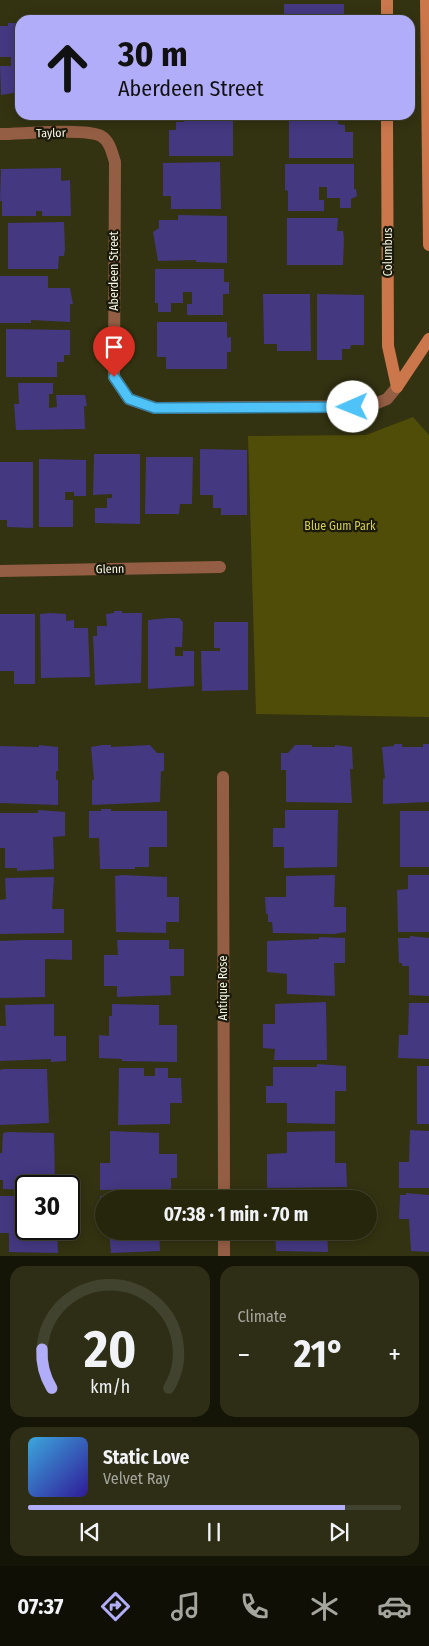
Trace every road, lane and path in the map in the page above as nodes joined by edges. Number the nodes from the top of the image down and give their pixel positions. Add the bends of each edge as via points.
1 (387, 0) edge
2 (426, 0) edge
3 (387, 15) edge
4 (387, 120) edge
5 (0, 134) edge
6 (102, 136) joint
7 (429, 244) edge
8 (429, 339) edge
9 (397, 387) junction
10 (220, 567) dead end
11 (0, 571) edge
12 (223, 777) dead end
13 (224, 1190) edge
14 (224, 1240) edge
15 (224, 1256) edge

1 - 3 street
2 - 7 street
4 - 9 street, Columbus via 388,346
5 - 6 street, Taylor via 86,132
6 - 9 street, Aberdeen Street via 111,147 115,162 114,377 129,399 155,408 370,406 387,399
8 - 9 street
10 - 11 street, Glenn
12 - 13 street, Antique Rose
14 - 15 street

